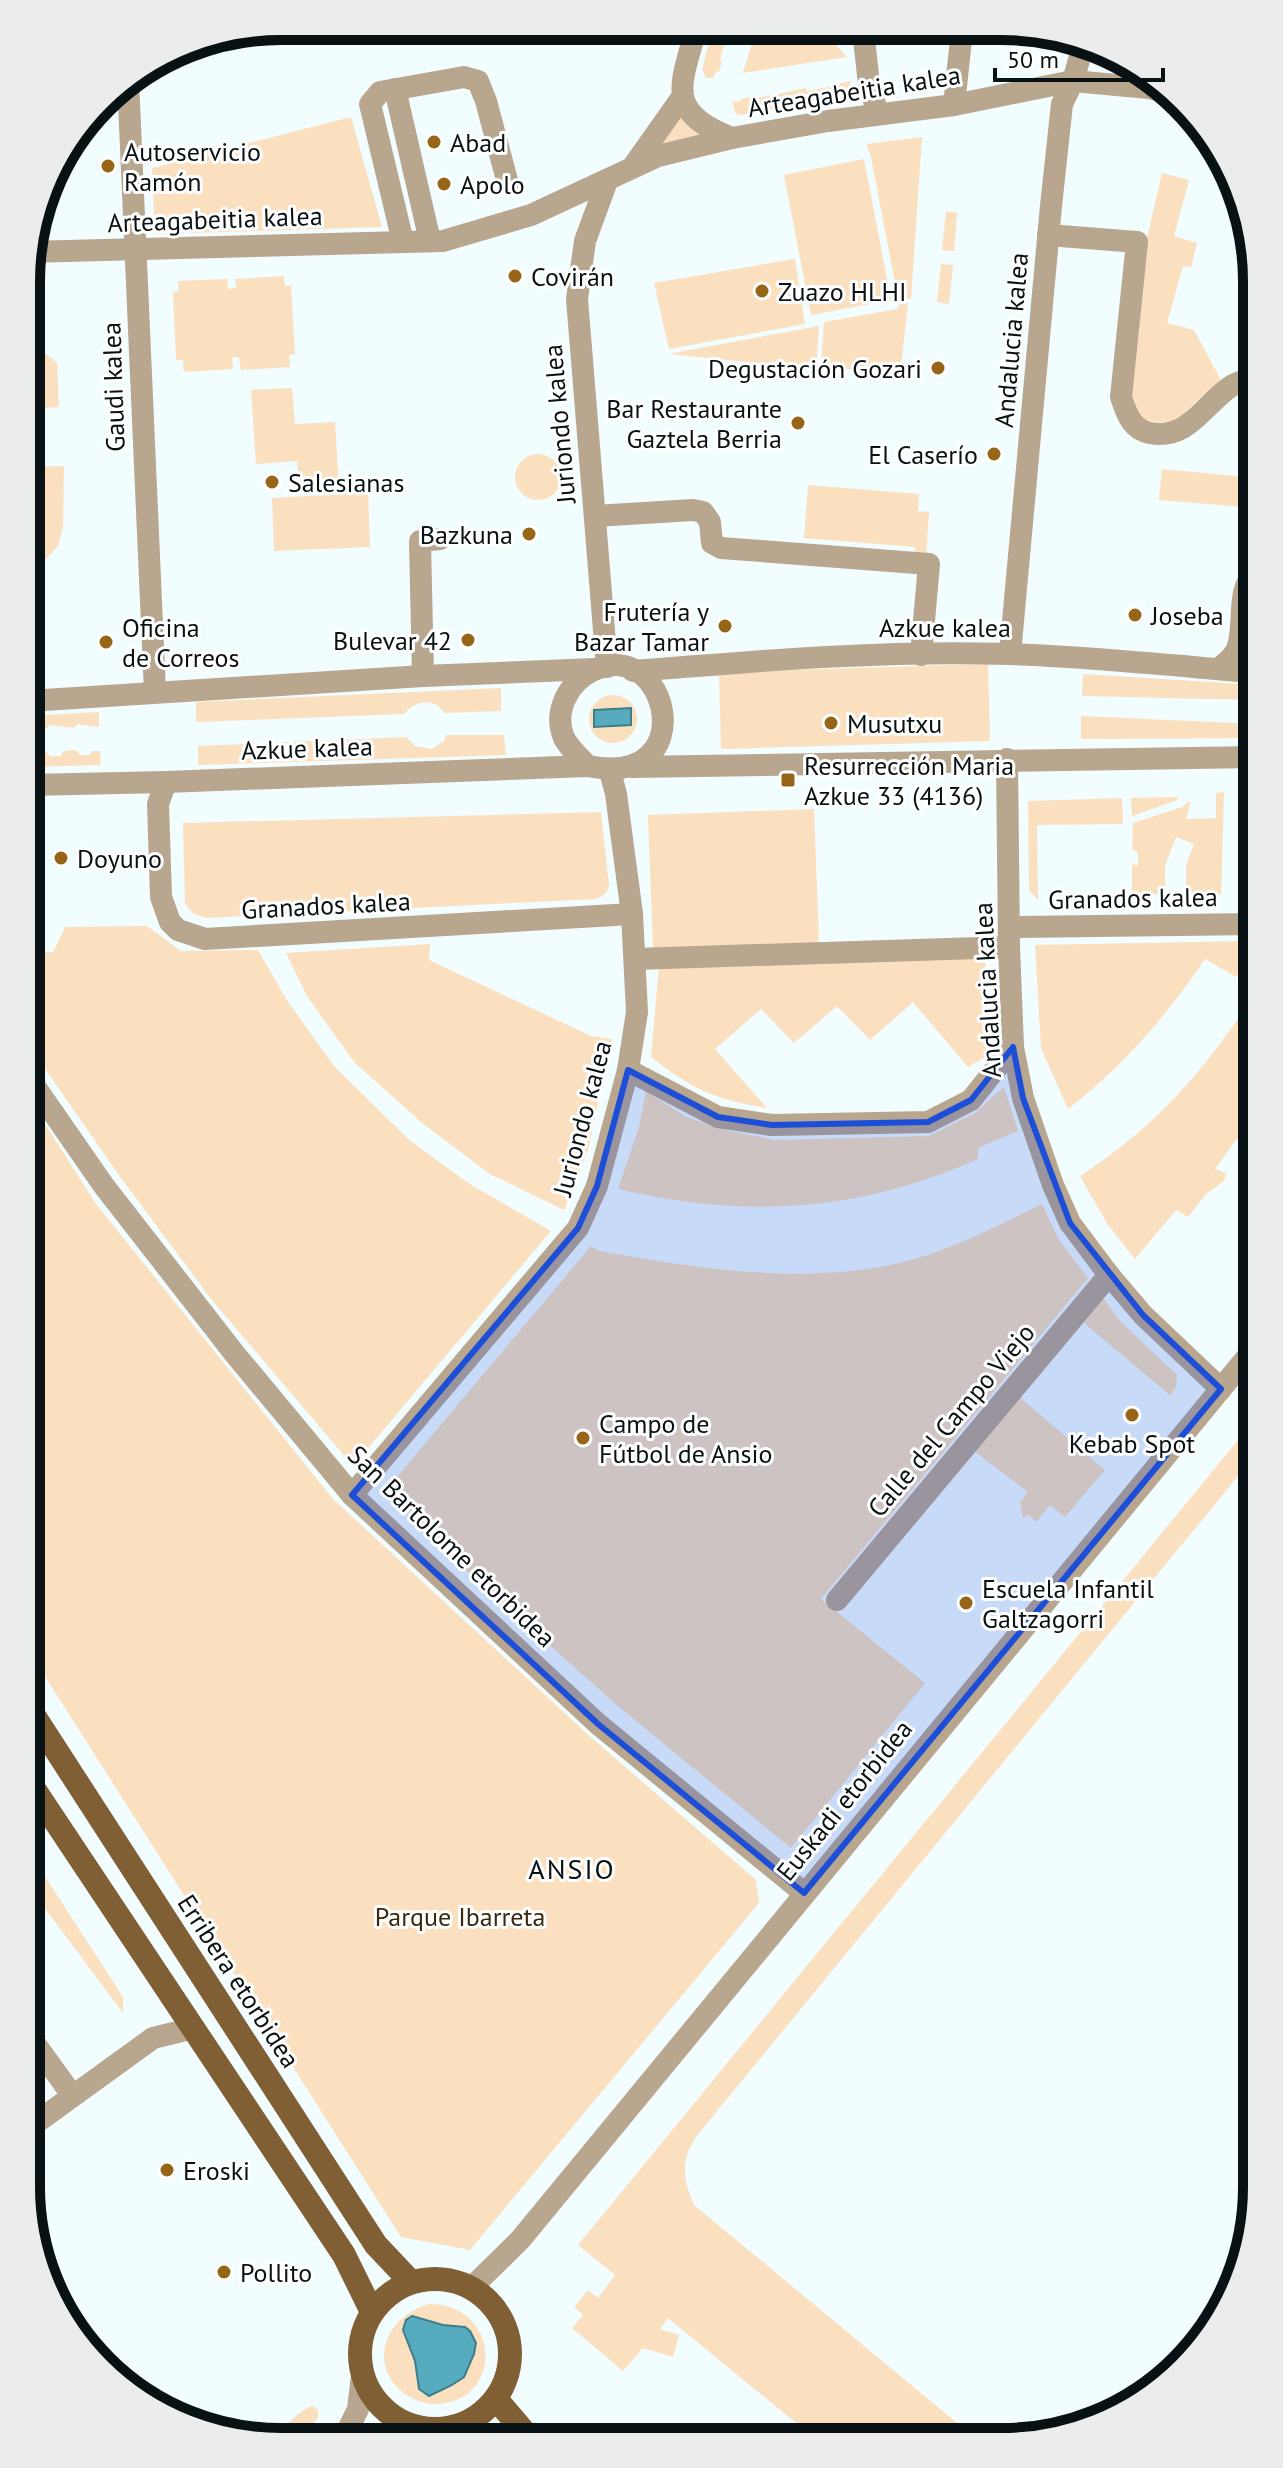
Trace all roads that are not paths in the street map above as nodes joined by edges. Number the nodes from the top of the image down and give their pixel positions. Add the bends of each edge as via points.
1 (693, 40) edge
2 (864, 40) edge
3 (961, 40) edge
4 (1081, 53) edge
5 (1073, 81) junction
6 (1145, 88) edge
7 (395, 89) junction
8 (128, 95) edge
9 (682, 97) junction
10 (954, 105) junction
11 (878, 114) junction
12 (732, 138) junction
13 (634, 165) junction
14 (607, 181) junction
15 (508, 184) dead end
16 (1048, 235) junction
17 (430, 241) junction
18 (403, 242) junction
19 (137, 248) junction
20 (42, 252) edge
21 (1243, 382) edge
22 (595, 516) junction
23 (440, 539) dead end
24 (1243, 606) edge
25 (1010, 654) junction
26 (921, 655) junction
27 (601, 668) junction
28 (1218, 669) junction
29 (633, 671) junction
30 (1243, 672) edge
31 (423, 676) junction
32 (155, 692) junction
33 (40, 700) edge
34 (1243, 757) edge
35 (1007, 759) junction
36 (610, 768) junction
37 (166, 782) junction
38 (40, 785) edge
39 (632, 914) junction
40 (1243, 925) edge
41 (1009, 937) junction
42 (635, 959) junction
43 (1013, 1047) junction
44 (628, 1070) junction
45 (40, 1093) edge
46 (1109, 1275) junction
47 (1242, 1363) edge
48 (1221, 1389) junction
49 (352, 1495) junction
50 (837, 1600) dead end
51 (40, 1725) edge
52 (40, 1798) edge
53 (804, 1893) junction
54 (194, 2028) junction
55 (40, 2050) edge
56 (72, 2095) junction
57 (40, 2119) edge
58 (411, 2282) junction
59 (471, 2288) junction
60 (372, 2312) junction
61 (362, 2375) junction
62 (496, 2399) junction
63 (349, 2428) edge
64 (422, 2428) edge
65 (446, 2428) edge
66 (521, 2428) edge

1 - 9 street via 680,86
2 - 11 street
3 - 10 street
4 - 5 street, Andalucia kalea
5 - 6 street, Arteagabeitia kalea
5 - 10 street, Arteagabeitia kalea
5 - 16 street, Andalucia kalea via 1062,104
7 - 15 street via 464,77 478,81
7 - 17 street
7 - 18 street via 380,92 370,104
8 - 19 street, Gaudi kalea
9 - 12 street, Arteagabeitia kalea via 699,120
9 - 13 street, Arteagabeitia kalea
10 - 11 street, Arteagabeitia kalea
11 - 12 street, Arteagabeitia kalea
12 - 13 street, Arteagabeitia kalea
13 - 14 street, Arteagabeitia kalea
14 - 17 street, Arteagabeitia kalea via 531,215 459,238
14 - 22 street, Juriondo kalea via 585,241 577,299
16 - 21 street via 1137,242 1121,397 1129,420 1143,431 1162,435 1177,430
16 - 25 street, Andalucia kalea
17 - 18 street, Arteagabeitia kalea
18 - 19 street, Arteagabeitia kalea
19 - 20 street, Arteagabeitia kalea
19 - 32 street, Gaudi kalea
22 - 26 street via 693,510 703,512 712,543 721,548 929,564
22 - 27 street, Juriondo kalea
23 - 31 street via 420,541
24 - 28 street via 1235,655
25 - 26 street, Azkue kalea
25 - 28 street, Azkue kalea
26 - 29 street, Azkue kalea
27 - 29 street
27 - 31 street
27 - 36 street via 580,677 569,690 560,722 565,739
28 - 30 street, Azkue kalea
29 - 36 street via 647,678 664,710 658,744 647,758
31 - 32 street
32 - 33 street
34 - 35 street, Azkue kalea
35 - 36 street, Azkue kalea
35 - 41 street, Andalucia kalea
36 - 37 street, Azkue kalea
36 - 39 street, Juriondo kalea
37 - 38 street, Azkue kalea
37 - 39 street, Granados kalea via 158,804 161,897 178,930 205,939
39 - 42 street, Juriondo kalea
40 - 41 street, Granados kalea
41 - 42 street, Granados kalea
41 - 43 street, Andalucia kalea
42 - 44 street, Juriondo kalea via 637,1012
43 - 44 street via 971,1100 928,1122 772,1125 718,1117
43 - 46 street, Andalucia kalea via 1023,1098 1053,1185 1070,1223
44 - 49 street, Juriondo kalea via 597,1186 578,1228
45 - 49 street, San Bartolome etorbidea via 234,1353
46 - 48 street, Andalucia kalea
46 - 50 street, Calle del Campo Viejo
47 - 48 street, Euskadi etorbidea
48 - 53 street, Euskadi etorbidea
49 - 53 street, San Bartolome etorbidea via 598,1724
51 - 58 main road, Erribera etorbidea via 376,2245
52 - 54 main road
53 - 59 street, Euskadi etorbidea via 520,2240
54 - 56 street via 153,2038
54 - 60 main road via 344,2255
55 - 56 street
56 - 57 street
58 - 59 main road via 442,2279
58 - 60 main road
59 - 62 main road via 495,2309 509,2338 509,2370
60 - 61 main road via 361,2336
61 - 63 street via 358,2409
61 - 64 main road via 382,2408
62 - 65 main road via 470,2421
62 - 66 main road

